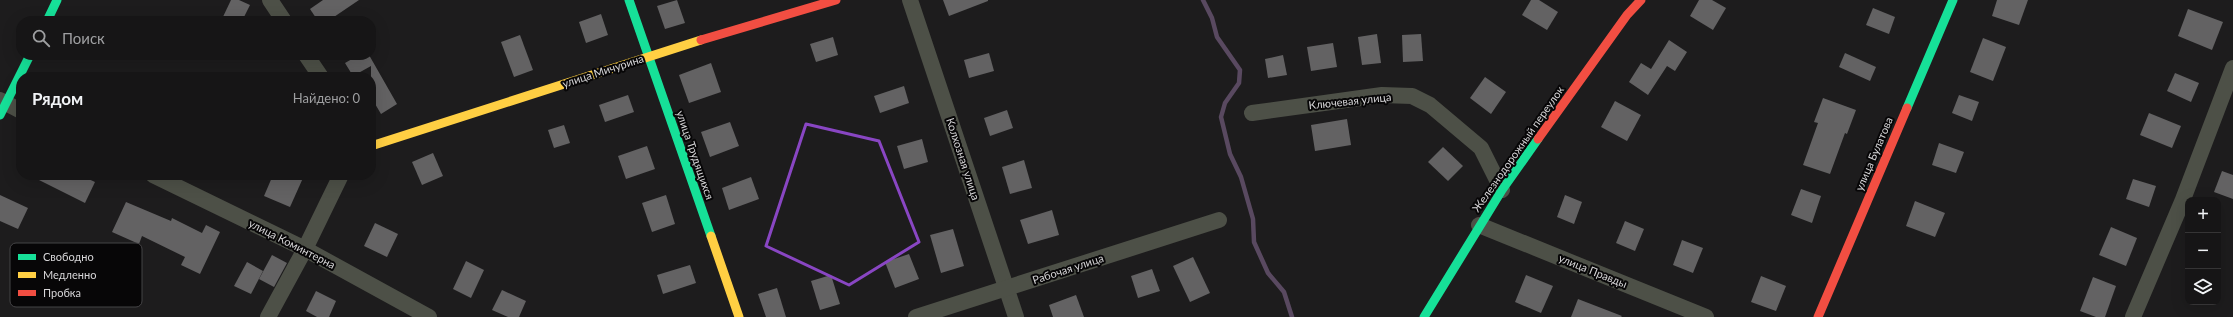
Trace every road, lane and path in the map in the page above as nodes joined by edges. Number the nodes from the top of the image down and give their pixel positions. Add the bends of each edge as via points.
1 (57, 0) edge
2 (270, 0) edge
3 (629, 0) edge
4 (836, 0) edge
5 (910, 0) edge
6 (1640, 0) edge
7 (1953, 0) edge
8 (49, 16) edge
9 (281, 16) edge
10 (648, 56) junction
11 (27, 60) edge
12 (309, 60) edge
13 (2233, 68) edge
14 (21, 72) edge
15 (318, 72) edge
16 (16, 80) edge
17 (2, 106) edge
18 (16, 110) edge
19 (1252, 113) dead end
20 (376, 144) edge
21 (163, 180) edge
22 (339, 180) edge
23 (1502, 190) junction
24 (1219, 220) dead end
25 (1479, 225) junction
26 (305, 249) junction
27 (1006, 289) junction
28 (268, 317) edge
29 (429, 317) edge
30 (739, 317) edge
31 (916, 317) edge
32 (1016, 317) edge
33 (1424, 317) edge
34 (1706, 317) edge
35 (1818, 317) edge
36 (2133, 317) edge

1 - 8 street
2 - 9 street
3 - 10 street, улица Трудящихся
4 - 10 street, улица Мичурина
5 - 27 street, Колхозная улица
6 - 23 street, Железнодорожный переулок
7 - 35 street, улица Булатова
10 - 20 street, улица Мичурина
10 - 30 street, улица Трудящихся
11 - 14 street
12 - 15 street
13 - 36 street via 2182,202
16 - 17 street
17 - 18 street
19 - 23 street, Ключевая улица via 1382,95 1412,96 1430,105 1481,148
21 - 26 street, улица Коминтерна
22 - 26 street
23 - 25 street, Железнодорожный переулок
24 - 27 street, Рабочая улица
25 - 33 street, Железнодорожный переулок
25 - 34 street, улица Правды
26 - 28 street
26 - 29 street, улица Коминтерна
27 - 31 street, Рабочая улица
27 - 32 street, Колхозная улица

